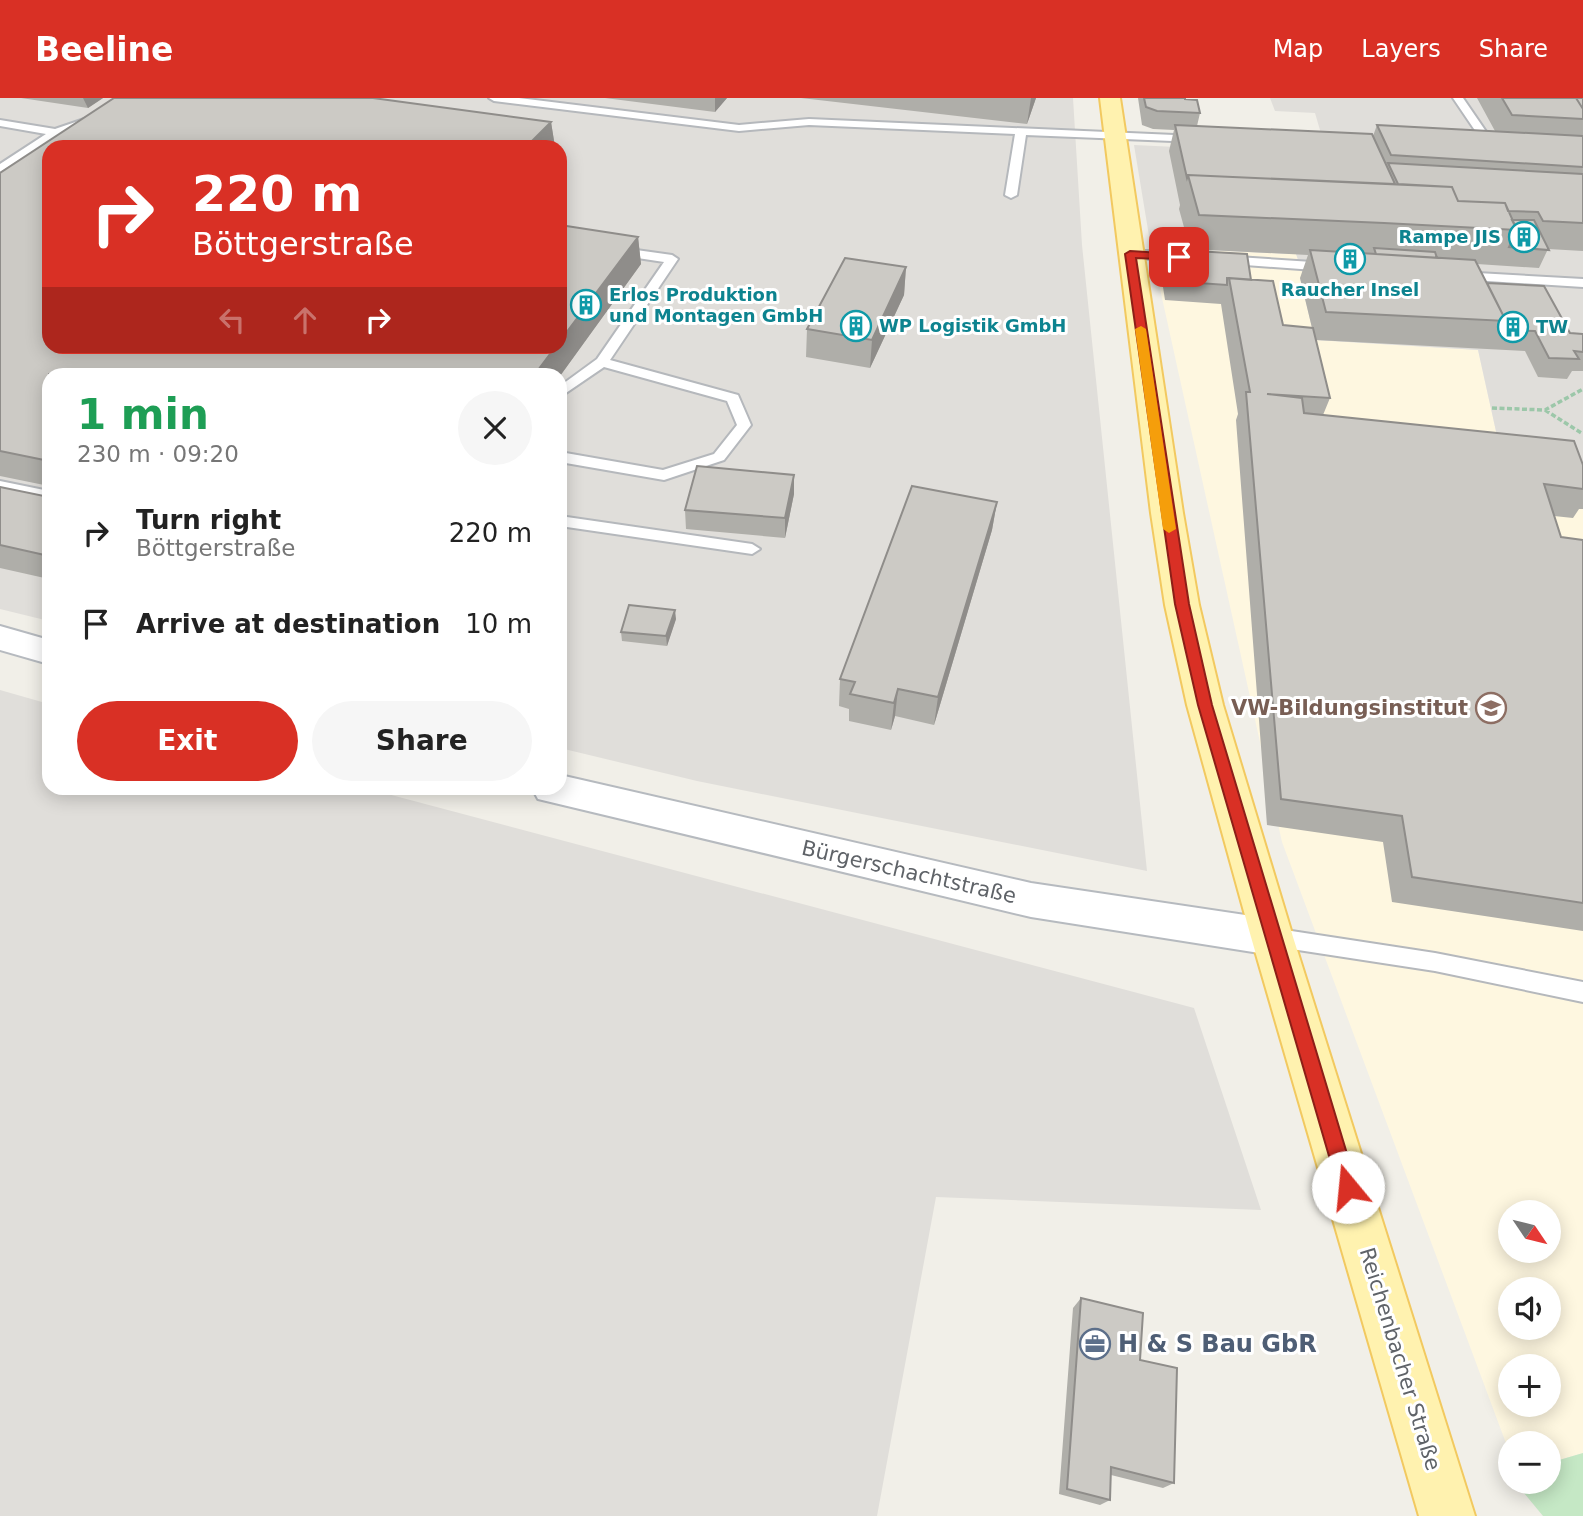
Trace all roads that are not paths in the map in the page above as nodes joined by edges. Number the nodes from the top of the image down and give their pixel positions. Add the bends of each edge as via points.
1 (131, 98) edge
2 (494, 98) edge
3 (1110, 98) edge
4 (1458, 98) edge
5 (0, 123) edge
6 (57, 132) junction
7 (1021, 133) junction
8 (1115, 135) junction
9 (1205, 139) edge
10 (45, 140) edge
11 (42, 142) edge
12 (1482, 153) edge
13 (0, 169) edge
14 (1010, 195) dead end
15 (597, 248) edge
16 (1130, 254) junction
17 (1340, 268) edge
18 (1446, 275) edge
19 (1583, 283) edge
20 (602, 362) junction
21 (567, 388) edge
22 (567, 458) edge
23 (0, 486) edge
24 (42, 495) edge
25 (567, 522) edge
26 (752, 549) dead end
27 (0, 638) edge
28 (42, 650) edge
29 (567, 792) edge
30 (1272, 937) junction
31 (1583, 992) edge
32 (1447, 1516) edge

1 - 6 lane via 103,116
2 - 7 lane via 739,128 809,122
3 - 8 main road, Reichenbacher Straße
4 - 12 lane via 1502,154
5 - 6 lane
6 - 10 lane
7 - 8 lane
7 - 14 lane
8 - 9 lane
8 - 16 main road, Reichenbacher Straße
11 - 13 lane
15 - 20 lane via 672,259
16 - 17 lane
16 - 30 main road, Reichenbacher Straße via 1182,604 1205,705
18 - 19 lane
20 - 21 lane
20 - 22 lane via 733,398 744,425 719,457 664,475
23 - 24 lane
25 - 26 lane
27 - 28 main road
29 - 30 main road, Bürgerschachtstraße via 1031,900
30 - 31 lane via 1435,962
30 - 32 main road, Reichenbacher Straße

